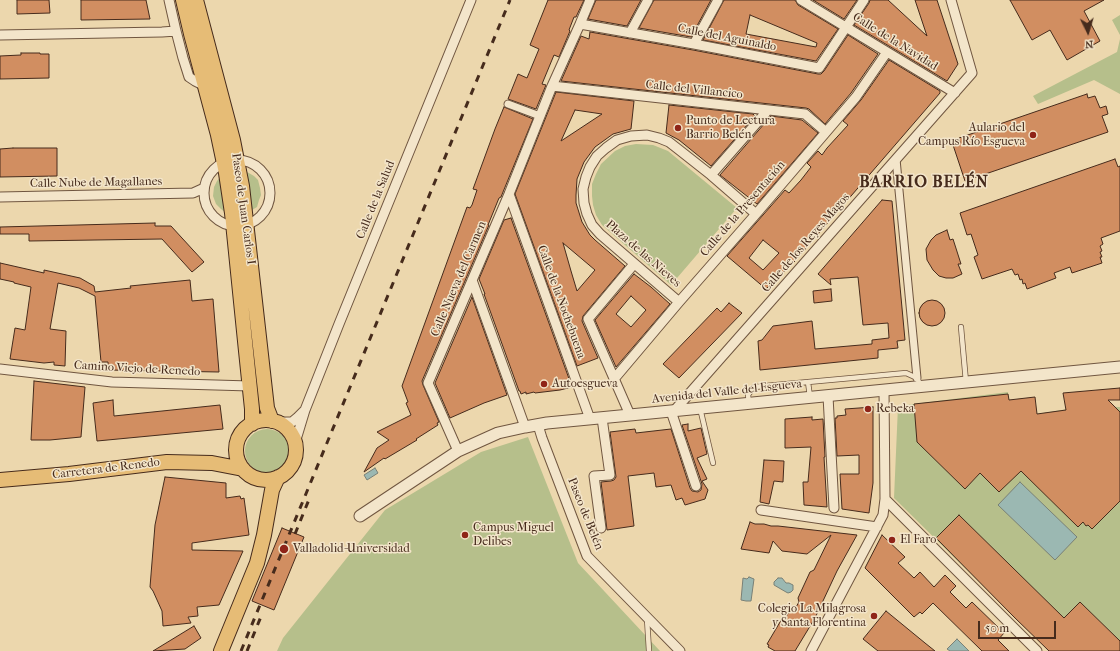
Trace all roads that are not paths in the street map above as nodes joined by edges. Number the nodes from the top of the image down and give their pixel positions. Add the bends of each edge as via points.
1 (169, 0) edge
2 (183, 0) edge
3 (196, 0) edge
4 (471, 0) edge
5 (590, 0) edge
6 (648, 0) edge
7 (718, 0) edge
8 (801, 0) edge
9 (864, 0) edge
10 (952, 0) edge
11 (580, 24) junction
12 (846, 27) junction
13 (176, 31) junction
14 (630, 33) junction
15 (0, 35) edge
16 (694, 44) junction
17 (887, 52) junction
18 (205, 86) junction
19 (552, 86) junction
20 (955, 93) junction
21 (508, 104) dead end
22 (768, 110) junction
23 (540, 116) junction
24 (826, 132) junction
25 (896, 159) junction
26 (231, 161) junction
27 (711, 175) junction
28 (204, 188) junction
29 (193, 193) junction
30 (509, 194) junction
31 (0, 197) edge
32 (204, 201) junction
33 (756, 214) junction
34 (240, 225) junction
35 (634, 264) junction
36 (472, 280) junction
37 (679, 302) junction
38 (961, 327) dead end
39 (1120, 367) edge
40 (0, 369) edge
41 (614, 379) junction
42 (808, 382) junction
43 (919, 382) junction
44 (966, 382) junction
45 (250, 386) junction
46 (884, 390) junction
47 (828, 396) junction
48 (810, 397) junction
49 (748, 403) junction
50 (700, 408) junction
51 (305, 410) junction
52 (673, 411) junction
53 (630, 415) junction
54 (602, 418) junction
55 (590, 419) junction
56 (275, 422) junction
57 (252, 424) junction
58 (538, 425) junction
59 (525, 427) junction
60 (295, 443) junction
61 (237, 444) junction
62 (458, 451) junction
63 (212, 463) junction
64 (713, 463) dead end
65 (243, 469) junction
66 (278, 477) junction
67 (255, 478) junction
68 (0, 480) edge
69 (696, 486) dead end
70 (885, 499) junction
71 (834, 508) dead end
72 (761, 510) dead end
73 (268, 512) junction
74 (360, 516) dead end
75 (877, 527) junction
76 (601, 528) dead end
77 (647, 618) junction
78 (221, 651) edge
79 (649, 651) edge
80 (680, 651) edge
81 (811, 651) edge
82 (1037, 651) edge

1 - 13 street
2 - 18 main road, Paseo de Juan Carlos I
3 - 26 main road, Paseo de Juan Carlos I
4 - 51 street, Calle de la Salud
5 - 11 street, Calle Nueva del Carmen
6 - 14 street
7 - 16 street
8 - 12 street, Calle de la Navidad
9 - 12 street
10 - 20 street, Calle de los Reyes Magos via 972,73
11 - 14 street, Calle del Aguinaldo
11 - 19 street, Calle Nueva del Carmen
12 - 16 street, Calle del Aguinaldo via 819,68
12 - 17 street, Calle de la Navidad
13 - 15 street
13 - 18 street via 190,77
14 - 16 street, Calle del Aguinaldo
17 - 20 street, Calle de la Navidad
17 - 24 street, Calle de la Presentación via 856,97
18 - 26 main road, Paseo de Juan Carlos I via 218,135
19 - 22 street, Calle del Villancico
19 - 23 street, Calle Nueva del Carmen
20 - 25 street, Calle de los Reyes Magos
21 - 23 street
22 - 24 street, Calle del Villancico via 805,114
22 - 27 street
23 - 30 street, Calle Nueva del Carmen
24 - 33 street, Calle de la Presentación
25 - 43 street
25 - 52 street, Calle de los Reyes Magos
26 - 28 street via 210,172
26 - 34 main road, Paseo de Juan Carlos I via 242,186
26 - 34 street via 248,161 256,165 268,181 270,194 260,217
27 - 33 street, Plaza de las Nieves
27 - 35 street, Plaza de las Nieves via 669,142 659,138 631,136 618,140 597,156 590,167 583,189 587,214 600,234
28 - 29 street, Calle Nube de Magallanes
28 - 32 street
29 - 31 street, Calle Nube de Magallanes
29 - 32 street
30 - 36 street, Calle Nueva del Carmen
30 - 55 street, Calle de la Nochebuena
32 - 34 street via 217,220
33 - 37 street, Calle de la Presentación
34 - 45 main road, Paseo de Juan Carlos I
34 - 56 main road, Paseo de Juan Carlos I via 267,408
35 - 37 street, Plaza de las Nieves
35 - 41 street via 588,318
36 - 59 street
36 - 62 street, Calle Nueva del Carmen via 428,383
37 - 41 street, Calle de la Presentación
38 - 44 lane
39 - 44 street, Avenida del Valle del Esgueva
40 - 45 street, Camino Viejo de Renedo via 112,382
41 - 53 street
42 - 43 lane via 906,372
42 - 48 lane
42 - 49 lane via 754,387 748,395
43 - 44 street, Avenida del Valle del Esgueva
43 - 46 street, Avenida del Valle del Esgueva
45 - 57 main road, Paseo de Juan Carlos I
46 - 47 street, Avenida del Valle del Esgueva
46 - 70 street
47 - 48 street, Avenida del Valle del Esgueva
47 - 71 street
48 - 49 street, Avenida del Valle del Esgueva
49 - 50 street, Avenida del Valle del Esgueva
50 - 52 street, Avenida del Valle del Esgueva
50 - 64 lane
51 - 56 street, Calle de la Salud via 292,422
51 - 60 street, Calle de la Salud
52 - 53 street, Avenida del Valle del Esgueva
52 - 69 street
53 - 54 street, Avenida del Valle del Esgueva
54 - 55 street, Avenida del Valle del Esgueva
54 - 76 street via 610,475 594,476
55 - 58 street, Avenida del Valle del Esgueva
56 - 57 main road via 262,420
56 - 60 main road via 290,432
57 - 61 main road via 242,432
58 - 59 street, Avenida del Valle del Esgueva
58 - 77 street, Paseo de Belén via 587,556
59 - 62 street, Avenida del Valle del Esgueva via 498,433
60 - 66 main road via 295,455 291,466
61 - 63 main road
61 - 65 main road via 236,454
62 - 74 street, Avenida del Valle del Esgueva
63 - 65 main road, Carretera de Renedo
63 - 68 main road, Carretera de Renedo via 167,462
65 - 67 main road
66 - 67 main road via 269,480
66 - 73 main road via 272,490
67 - 73 main road
70 - 75 street via 883,515
70 - 82 street
72 - 75 street
73 - 78 main road via 257,563
75 - 81 street
77 - 79 lane
77 - 80 street, Paseo de Belén

